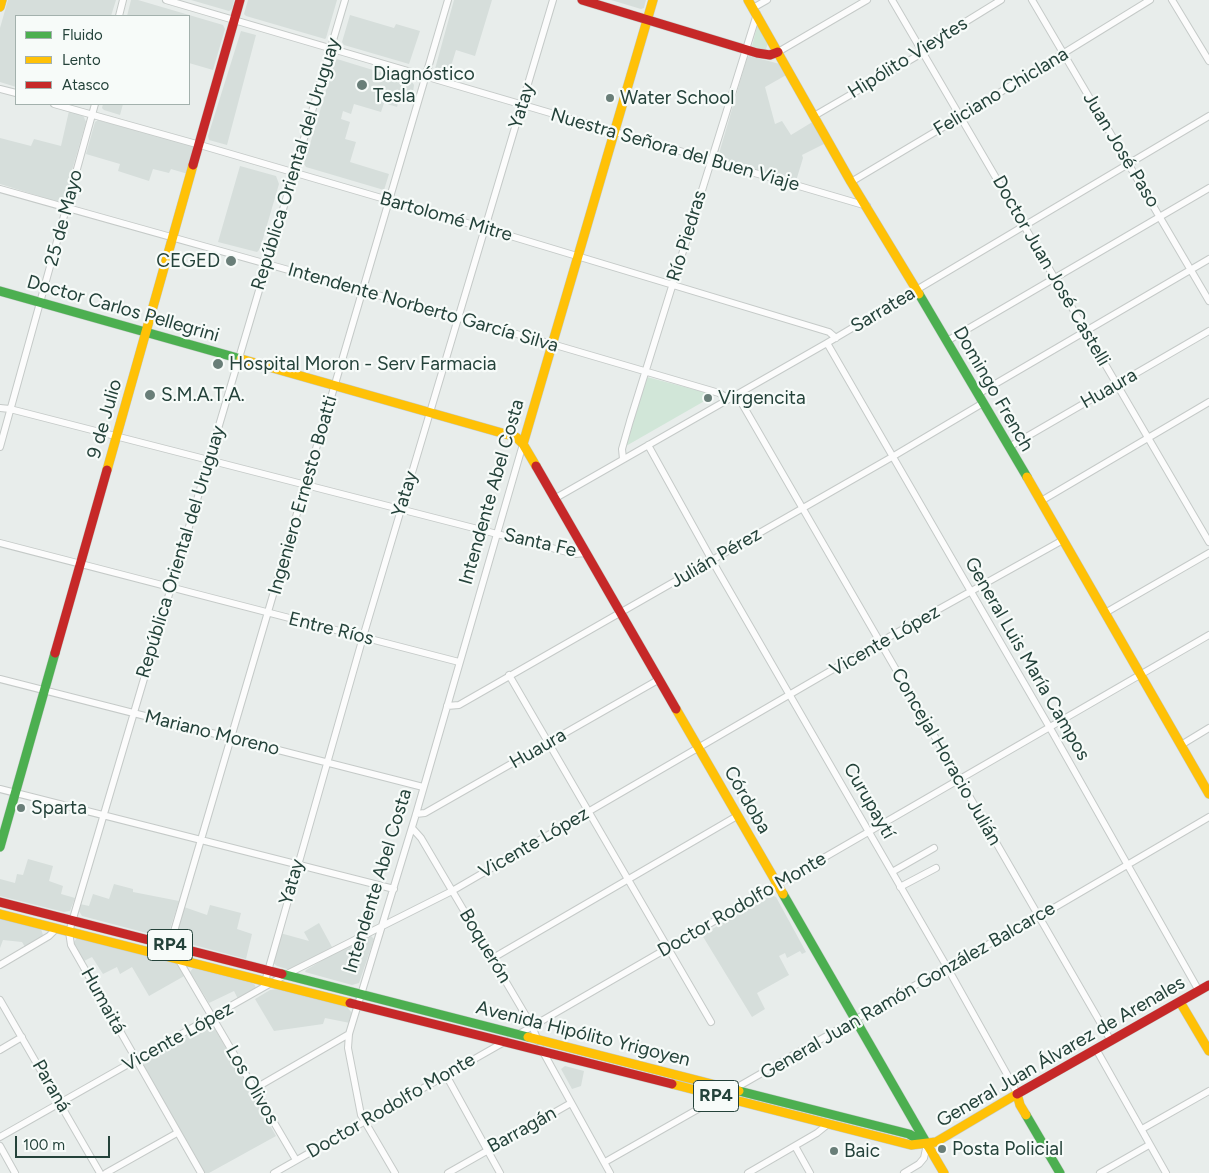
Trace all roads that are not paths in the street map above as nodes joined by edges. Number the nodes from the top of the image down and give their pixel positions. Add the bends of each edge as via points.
1 (2, 0) edge
2 (123, 0) edge
3 (166, 0) edge
4 (240, 0) edge
5 (345, 0) edge
6 (448, 0) edge
7 (553, 0) edge
8 (582, 0) edge
9 (653, 0) edge
10 (767, 0) edge
11 (866, 0) edge
12 (892, 0) edge
13 (1001, 0) edge
14 (1032, 0) edge
15 (1150, 0) edge
16 (1172, 0) edge
17 (0, 7) edge
18 (753, 7) edge
19 (119, 15) edge
20 (235, 20) junction
21 (647, 21) junction
22 (330, 49) junction
23 (746, 50) junction
24 (922, 50) junction
25 (778, 52) junction
26 (1064, 54) junction
27 (1209, 61) edge
28 (425, 76) junction
29 (0, 89) edge
30 (15, 93) edge
31 (58, 105) edge
32 (95, 105) edge
33 (522, 105) junction
34 (92, 114) junction
35 (814, 116) junction
36 (1209, 116) edge
37 (960, 117) junction
38 (615, 132) junction
39 (200, 144) junction
40 (710, 160) junction
41 (1129, 163) junction
42 (293, 173) junction
43 (852, 182) junction
44 (1209, 188) edge
45 (0, 189) edge
46 (389, 200) junction
47 (867, 206) junction
48 (66, 208) junction
49 (1160, 216) junction
50 (1024, 224) junction
51 (484, 228) junction
52 (174, 239) junction
53 (578, 256) junction
54 (1209, 259) edge
55 (266, 264) junction
56 (1191, 270) junction
57 (1055, 278) junction
58 (672, 285) junction
59 (917, 290) junction
60 (0, 291) edge
61 (362, 291) junction
62 (1209, 301) edge
63 (40, 302) junction
64 (458, 318) junction
65 (1086, 331) junction
66 (1209, 331) edge
67 (146, 332) junction
68 (836, 338) junction
69 (947, 341) junction
70 (827, 343) junction
71 (552, 344) junction
72 (238, 358) junction
73 (645, 372) junction
74 (1116, 384) junction
75 (334, 386) junction
76 (978, 394) junction
77 (737, 395) junction
78 (729, 399) junction
79 (1209, 402) edge
80 (983, 403) junction
81 (0, 408) edge
82 (10, 409) junction
83 (430, 413) junction
84 (117, 437) junction
85 (1148, 438) junction
86 (523, 444) junction
87 (648, 446) junction
88 (0, 447) edge
89 (1009, 447) junction
90 (892, 457) junction
91 (623, 459) junction
92 (208, 461) junction
93 (305, 485) junction
94 (554, 499) junction
95 (1041, 501) junction
96 (400, 509) junction
97 (802, 509) junction
98 (497, 534) junction
99 (1063, 540) junction
100 (1209, 542) edge
101 (0, 543) edge
102 (586, 553) junction
103 (1209, 553) edge
104 (712, 560) junction
105 (81, 564) junction
106 (170, 587) junction
107 (970, 592) junction
108 (268, 612) junction
109 (620, 613) junction
110 (1105, 613) junction
111 (1209, 635) edge
112 (362, 637) junction
113 (880, 642) junction
114 (459, 662) junction
115 (510, 675) junction
116 (1140, 676) junction
117 (0, 679) edge
118 (658, 680) junction
119 (45, 690) junction
120 (790, 695) junction
121 (447, 706) junction
122 (133, 713) junction
123 (1050, 728) junction
124 (1209, 728) edge
125 (231, 738) junction
126 (550, 742) junction
127 (1181, 745) junction
128 (698, 748) junction
129 (327, 762) junction
130 (960, 780) junction
131 (423, 787) junction
132 (0, 789) edge
133 (16, 793) junction
134 (1209, 794) edge
135 (588, 811) junction
136 (416, 814) junction
137 (104, 815) junction
138 (737, 816) junction
139 (1209, 817) edge
140 (412, 828) junction
141 (868, 831) junction
142 (200, 839) junction
143 (0, 847) edge
144 (934, 848) dead end
145 (297, 864) junction
146 (1127, 865) junction
147 (936, 868) dead end
148 (892, 872) junction
149 (628, 880) junction
150 (777, 884) junction
151 (900, 887) junction
152 (394, 889) junction
153 (452, 890) junction
154 (0, 902) edge
155 (0, 914) edge
156 (1040, 916) junction
157 (72, 920) junction
158 (382, 925) junction
159 (56, 929) junction
160 (69, 932) junction
161 (170, 945) junction
162 (668, 948) junction
163 (492, 958) junction
164 (178, 959) junction
165 (0, 965) edge
166 (947, 966) junction
167 (268, 969) junction
168 (287, 974) junction
169 (267, 984) junction
170 (1209, 985) edge
171 (1199, 991) junction
172 (360, 994) junction
173 (0, 1000) edge
174 (1180, 1002) junction
175 (357, 1005) junction
176 (212, 1018) junction
177 (856, 1020) junction
178 (711, 1022) dead end
179 (532, 1026) junction
180 (349, 1034) junction
181 (518, 1034) junction
182 (22, 1037) junction
183 (537, 1039) junction
184 (1111, 1040) junction
185 (506, 1041) junction
186 (1096, 1049) junction
187 (0, 1050) edge
188 (543, 1050) junction
189 (1209, 1052) edge
190 (136, 1060) junction
191 (446, 1075) junction
192 (254, 1089) junction
193 (734, 1090) junction
194 (1209, 1091) edge
195 (1017, 1094) junction
196 (719, 1097) junction
197 (60, 1103) junction
198 (571, 1103) junction
199 (364, 1122) junction
200 (827, 1125) junction
201 (1142, 1129) junction
202 (177, 1132) junction
203 (0, 1138) edge
204 (927, 1144) junction
205 (1149, 1145) junction
206 (0, 1146) edge
207 (795, 1146) junction
208 (486, 1150) junction
209 (296, 1160) junction
210 (605, 1162) junction
211 (286, 1170) edge
212 (15, 1173) edge
213 (100, 1173) edge
214 (106, 1173) edge
215 (201, 1173) edge
216 (274, 1173) edge
217 (395, 1173) edge
218 (448, 1173) edge
219 (500, 1173) edge
220 (610, 1173) edge
221 (748, 1173) edge
222 (810, 1173) edge
223 (904, 1173) edge
224 (944, 1173) edge
225 (1060, 1173) edge
226 (1100, 1173) edge
227 (1166, 1173) edge

1 - 17 street
2 - 19 street
3 - 20 street, Nuestra Señora del Buen Viaje
4 - 20 street, 9 de Julio
5 - 22 street, República Oriental del Uruguay
6 - 28 street, Ingeniero Ernesto Boatti
7 - 33 street, Yatay
8 - 21 street
9 - 21 street, Intendente Abel Costa
10 - 18 street
11 - 25 street
12 - 24 street, Doctor Juan José Castelli
13 - 24 street, Hipólito Vieytes
14 - 26 street, Juan José Paso
15 - 26 street, Feliciano Chiclana
16 - 27 street
18 - 23 street, Río Piedras
18 - 25 street, Domingo French
20 - 22 street, Nuestra Señora del Buen Viaje
20 - 39 street, 9 de Julio
21 - 23 street
21 - 38 street, Intendente Abel Costa
22 - 28 street, Nuestra Señora del Buen Viaje
22 - 42 street, República Oriental del Uruguay
23 - 25 street via 764,55
23 - 40 street, Río Piedras
24 - 35 street, Hipólito Vieytes via 917,56
24 - 37 street, Doctor Juan José Castelli
25 - 35 street, Domingo French
26 - 37 street, Feliciano Chiclana
26 - 41 street, Juan José Paso
28 - 33 street, Nuestra Señora del Buen Viaje
28 - 46 street, Ingeniero Ernesto Boatti
29 - 30 street
31 - 34 street, Bartolomé Mitre
32 - 34 street, 25 de Mayo
33 - 38 street, Nuestra Señora del Buen Viaje
33 - 51 street, Yatay
34 - 39 street, Bartolomé Mitre
34 - 48 street, 25 de Mayo
35 - 43 street, Domingo French
36 - 41 street, Sarratea
37 - 43 street, Feliciano Chiclana
37 - 50 street, Doctor Juan José Castelli
38 - 40 street, Nuestra Señora del Buen Viaje
38 - 53 street, Intendente Abel Costa
39 - 42 street, Bartolomé Mitre
39 - 52 street, 9 de Julio
40 - 47 street, Nuestra Señora del Buen Viaje
40 - 58 street, Río Piedras
41 - 49 street, Juan José Paso
41 - 50 street, Sarratea
42 - 46 street, Bartolomé Mitre
42 - 55 street, República Oriental del Uruguay
43 - 47 street, Domingo French
44 - 49 street
45 - 48 street, Intendente Norberto García Silva
46 - 51 street, Bartolomé Mitre
46 - 61 street, Ingeniero Ernesto Boatti
47 - 59 street, Domingo French
48 - 52 street, Intendente Norberto García Silva
48 - 63 street, 25 de Mayo
49 - 56 street, Juan José Paso
49 - 57 street
50 - 57 street, Doctor Juan José Castelli
50 - 59 street, Sarratea
51 - 53 street, Bartolomé Mitre
51 - 64 street, Yatay
52 - 55 street, Intendente Norberto García Silva
52 - 67 street, 9 de Julio
53 - 58 street, Bartolomé Mitre
53 - 71 street, Intendente Abel Costa
54 - 56 street
55 - 61 street, Intendente Norberto García Silva
55 - 72 street, República Oriental del Uruguay
56 - 62 street, Juan José Paso
56 - 65 street
57 - 65 street, Doctor Juan José Castelli
57 - 69 street
58 - 68 street, Bartolomé Mitre via 829,332
58 - 73 street, Río Piedras
59 - 68 street, Sarratea
59 - 69 street, Domingo French
60 - 63 street, Doctor Carlos Pellegrini
61 - 64 street, Intendente Norberto García Silva
61 - 75 street, Ingeniero Ernesto Boatti
63 - 67 street, Doctor Carlos Pellegrini
63 - 82 street, 25 de Mayo
64 - 71 street, Intendente Norberto García Silva
64 - 83 street, Yatay
65 - 74 street, Doctor Juan José Castelli
65 - 76 street
66 - 74 street, Huaura
67 - 72 street, Doctor Carlos Pellegrini
67 - 84 street, 9 de Julio
68 - 70 street, Sarratea
69 - 76 street, Domingo French
70 - 77 street, Sarratea
70 - 90 street, General Luis María Campos
71 - 73 street, Intendente Norberto García Silva
71 - 86 street, Intendente Abel Costa
72 - 75 street, Doctor Carlos Pellegrini
72 - 92 street, República Oriental del Uruguay
73 - 78 street, Intendente Norberto García Silva via 719,393
73 - 91 street, Río Piedras via 622,449
74 - 85 street, Doctor Juan José Castelli
74 - 89 street, Huaura
75 - 83 street, Doctor Carlos Pellegrini
75 - 93 street, Ingeniero Ernesto Boatti
76 - 80 street, Domingo French
77 - 78 street, Sarratea
77 - 97 street, Concejal Horacio Julián
78 - 87 street, Sarratea
79 - 85 street
80 - 89 street, Domingo French
80 - 90 street, Julián Pérez
81 - 82 street, Santa Fe
82 - 84 street, Santa Fe
82 - 88 street, 25 de Mayo
83 - 86 street, Doctor Carlos Pellegrini via 516,437
83 - 96 street, Yatay
84 - 92 street, Santa Fe
84 - 105 street, 9 de Julio
85 - 95 street
85 - 100 street, Doctor Juan José Castelli
86 - 94 street, Córdoba
86 - 98 street, Intendente Abel Costa
87 - 91 street, Sarratea
87 - 104 street, Curupaytí
89 - 95 street, Domingo French
90 - 97 street, Julián Pérez
90 - 107 street, General Luis María Campos
91 - 94 street, Sarratea
92 - 93 street, Santa Fe
92 - 106 street, República Oriental del Uruguay
93 - 96 street, Santa Fe
93 - 108 street, Ingeniero Ernesto Boatti
94 - 102 street, Córdoba
95 - 99 street, Domingo French
96 - 98 street, Santa Fe
96 - 112 street, Yatay
97 - 104 street, Julián Pérez
97 - 113 street, Concejal Horacio Julián
98 - 102 street, Santa Fe via 575,554
98 - 114 street, Intendente Abel Costa
99 - 107 street, Vicente López
99 - 110 street, Domingo French
101 - 105 street, Entre Ríos
102 - 109 street, Córdoba
103 - 110 street
104 - 109 street, Julián Pérez
104 - 120 street, Curupaytí
105 - 106 street, Entre Ríos
105 - 119 street, 9 de Julio
106 - 108 street, Entre Ríos
106 - 122 street, República Oriental del Uruguay
107 - 113 street, Vicente López
107 - 123 street, General Luis María Campos
108 - 112 street, Entre Ríos
108 - 125 street, Ingeniero Ernesto Boatti
109 - 115 street, Julián Pérez
109 - 118 street, Córdoba
110 - 116 street, Domingo French
111 - 116 street, Doctor Rodolfo Monte
112 - 114 street, Entre Ríos
112 - 129 street, Yatay
113 - 120 street, Vicente López
113 - 130 street, Concejal Horacio Julián
114 - 121 street, Intendente Abel Costa
115 - 121 street, Julián Pérez via 459,705
115 - 126 street
116 - 123 street, Doctor Rodolfo Monte
116 - 127 street, Domingo French
117 - 119 street, Mariano Moreno
118 - 126 street, Huaura
118 - 128 street, Córdoba
119 - 122 street, Mariano Moreno
119 - 133 street, 9 de Julio
120 - 128 street, Vicente López
120 - 141 street, Curupaytí
121 - 131 street, Intendente Abel Costa
122 - 125 street, Mariano Moreno
122 - 137 street, República Oriental del Uruguay
123 - 130 street, Doctor Rodolfo Monte
123 - 146 street, General Luis María Campos
124 - 127 street
125 - 129 street, Mariano Moreno
125 - 142 street, Ingeniero Ernesto Boatti
126 - 135 street
126 - 136 street, Huaura via 426,813
127 - 134 street, Domingo French
128 - 135 street, Vicente López
128 - 138 street, Córdoba
129 - 131 street, Mariano Moreno
129 - 145 street, Yatay
130 - 141 street, Doctor Rodolfo Monte
130 - 156 street, Concejal Horacio Julián
131 - 136 street, Intendente Abel Costa
132 - 133 street
133 - 137 street
133 - 143 street, 9 de Julio
135 - 149 street
135 - 153 street, Vicente López
136 - 140 street, Intendente Abel Costa
137 - 142 street
137 - 157 street, República Oriental del Uruguay
138 - 149 street
138 - 150 street, Córdoba
139 - 146 street, General Juan Ramón González Balcarce
140 - 152 street, Intendente Abel Costa
140 - 153 street, Boquerón
141 - 148 street, Curupaytí
141 - 150 street, Doctor Rodolfo Monte
142 - 145 street
142 - 161 street, Ingeniero Ernesto Boatti
144 - 148 street
145 - 152 street
145 - 167 street, Yatay
146 - 156 street, General Juan Ramón González Balcarce
146 - 171 street, General Luis María Campos
147 - 151 street
148 - 151 street, Curupaytí
149 - 162 street
149 - 163 street
150 - 162 street, Doctor Rodolfo Monte
150 - 177 street, Córdoba
151 - 166 street, Curupaytí
152 - 158 street, Intendente Abel Costa
153 - 158 street, Vicente López
153 - 163 street, Boquerón
154 - 157 street, Avenida Hipólito Yrigoyen / RP4
155 - 159 street, Avenida Hipólito Yrigoyen / RP4
156 - 166 street, General Juan Ramón González Balcarce
156 - 184 street, Concejal Horacio Julián
157 - 160 street, República Oriental del Uruguay
157 - 161 street, Avenida Hipólito Yrigoyen / RP4
158 - 168 street, Vicente López
158 - 172 street, Intendente Abel Costa
159 - 160 street, Avenida Hipólito Yrigoyen / RP4
159 - 165 street
160 - 164 street, Avenida Hipólito Yrigoyen / RP4
160 - 190 street, Humaitá via 71,945
161 - 164 street
161 - 167 street, Avenida Hipólito Yrigoyen / RP4
162 - 178 street
162 - 179 street, Doctor Rodolfo Monte
163 - 179 street, Boquerón
164 - 169 street, Avenida Hipólito Yrigoyen / RP4
164 - 176 street, Los Olivos
166 - 177 street, General Juan Ramón González Balcarce
166 - 195 street, Curupaytí
167 - 168 street, Avenida Hipólito Yrigoyen / RP4
167 - 169 street, Yatay
168 - 169 street, Vicente López
168 - 172 street, Avenida Hipólito Yrigoyen / RP4
169 - 175 street, Avenida Hipólito Yrigoyen / RP4
169 - 176 street, Vicente López
170 - 171 street, General Juan Álvarez de Arenales
171 - 174 street, General Juan Álvarez de Arenales
172 - 175 street, Intendente Abel Costa
172 - 181 street, Avenida Hipólito Yrigoyen / RP4
173 - 182 street, Paraná
174 - 184 street, General Juan Álvarez de Arenales
174 - 189 street
175 - 180 street, Intendente Abel Costa
175 - 185 street, Avenida Hipólito Yrigoyen / RP4
176 - 190 street, Vicente López
176 - 192 street, Los Olivos
177 - 193 street, General Juan Ramón González Balcarce
177 - 204 street, Córdoba
179 - 181 street, Doctor Rodolfo Monte
179 - 183 street, Boquerón
180 - 192 street
180 - 199 street, Intendente Abel Costa via 348,1048
181 - 183 street, Avenida Hipólito Yrigoyen / RP4
181 - 185 street, Doctor Rodolfo Monte
182 - 187 street
182 - 197 street, Paraná
183 - 188 street, Boquerón
183 - 193 street, Avenida Hipólito Yrigoyen / RP4
184 - 186 street, General Juan Álvarez de Arenales
185 - 188 street, Avenida Hipólito Yrigoyen / RP4
185 - 191 street, Doctor Rodolfo Monte
186 - 195 street, General Juan Álvarez de Arenales
186 - 201 street
188 - 196 street, Avenida Hipólito Yrigoyen / RP4
188 - 198 street, Boquerón
190 - 197 street, Vicente López
190 - 202 street, Humaitá
191 - 199 street, Doctor Rodolfo Monte
191 - 208 street
192 - 209 street, Los Olivos
193 - 196 street, General Juan Ramón González Balcarce
193 - 204 street, Avenida Hipólito Yrigoyen / RP4 via 909,1134
194 - 201 street
195 - 204 street, General Juan Álvarez de Arenales / RP4 via 936,1142
195 - 225 street, Curupaytí via 1020,1105
196 - 200 street, Avenida Hipólito Yrigoyen / RP4
196 - 210 street, General Juan Ramón González Balcarce
197 - 203 street, Vicente López
197 - 213 street, Paraná
198 - 208 street, Barragán
198 - 210 street, Boquerón
199 - 209 street, Doctor Rodolfo Monte
199 - 217 street, Intendente Abel Costa
200 - 204 street, Avenida Hipólito Yrigoyen / RP4 via 910,1146
200 - 207 street
201 - 205 street
202 - 214 street
202 - 215 street, Humaitá
204 - 223 street via 920,1164
204 - 224 street, Córdoba
205 - 226 street
205 - 227 street
206 - 212 street
207 - 221 street
207 - 222 street
208 - 218 street, Barragán
208 - 219 street
209 - 211 street, Doctor Rodolfo Monte
210 - 220 street, Boquerón
211 - 216 street, Doctor Rodolfo Monte

